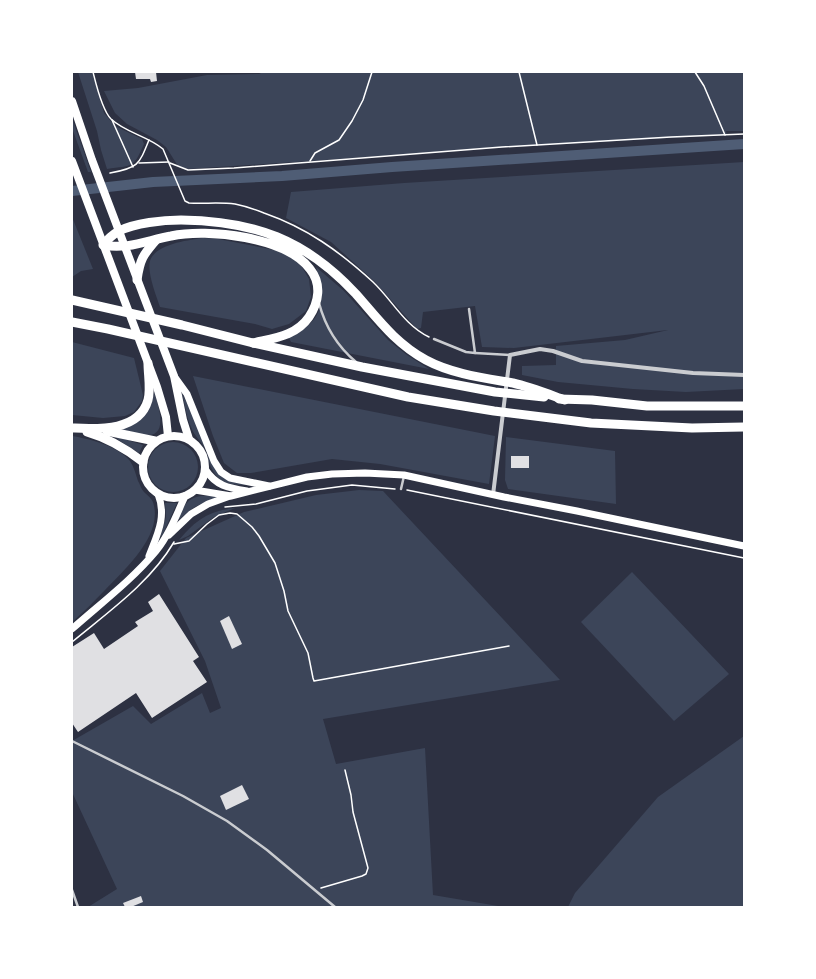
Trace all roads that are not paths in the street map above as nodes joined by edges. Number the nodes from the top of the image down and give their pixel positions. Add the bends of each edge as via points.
1 (72, 101) edge
2 (73, 164) edge
3 (119, 231) junction
4 (156, 240) junction
5 (103, 246) junction
6 (125, 247) junction
7 (137, 280) junction
8 (318, 297) junction
9 (72, 300) edge
10 (469, 309) dead end
11 (72, 322) edge
12 (434, 339) dead end
13 (253, 343) junction
14 (475, 353) junction
15 (510, 355) junction
16 (148, 363) junction
17 (362, 367) junction
18 (744, 375) edge
19 (174, 376) junction
20 (565, 400) junction
21 (744, 406) edge
22 (744, 427) edge
23 (72, 428) edge
24 (100, 429) junction
25 (168, 436) junction
26 (189, 439) junction
27 (155, 441) junction
28 (142, 462) junction
29 (205, 469) junction
30 (404, 476) junction
31 (271, 486) junction
32 (195, 490) junction
33 (401, 490) road end
34 (251, 491) junction
35 (158, 494) junction
36 (493, 495) junction
37 (185, 496) junction
38 (231, 496) junction
39 (163, 540) junction
40 (744, 546) edge
41 (147, 560) junction
42 (72, 629) edge
43 (72, 741) edge
44 (72, 890) edge
45 (78, 907) edge
46 (335, 907) edge

1 - 3 main road
2 - 5 main road
3 - 5 highway
3 - 6 main road
3 - 20 highway via 137,225 172,220 223,222 268,233 295,245 335,274 385,328 411,351 427,360 444,368 514,383
4 - 6 highway
4 - 7 highway via 140,263
4 - 8 highway via 204,233 245,238 279,247 292,254 314,273 318,284
5 - 6 highway
5 - 16 main road
6 - 7 main road
7 - 19 main road
8 - 13 highway via 313,312 297,329 285,335
8 - 17 lane via 327,326 335,340 345,353
9 - 13 highway
10 - 14 lane
11 - 22 highway via 408,397 494,411 591,423 692,428
12 - 14 lane
13 - 17 highway
14 - 15 lane
15 - 18 street via 540,349 553,350 582,361 693,373
15 - 36 street
16 - 24 highway via 148,401 143,411 128,423
16 - 25 main road via 162,402
17 - 20 highway via 495,392
19 - 26 main road
19 - 31 main road via 187,394 214,461 221,472 230,478
20 - 21 highway via 647,406
23 - 24 highway
23 - 28 highway via 111,440
24 - 27 highway
25 - 26 main road
25 - 27 main road
26 - 29 main road via 201,452
27 - 28 main road
28 - 35 main road via 144,477 152,490
29 - 32 main road via 202,480
29 - 34 main road via 218,484
30 - 31 main road via 332,474 307,476
30 - 33 lane
30 - 36 main road
31 - 34 main road
32 - 37 main road
32 - 38 main road
34 - 38 main road
35 - 37 main road via 167,498
35 - 41 main road via 162,508 160,527
36 - 40 main road
37 - 39 main road
38 - 39 main road via 208,504 191,514
39 - 41 main road
41 - 42 main road
43 - 46 lane via 183,796 227,821 267,850
44 - 45 lane

